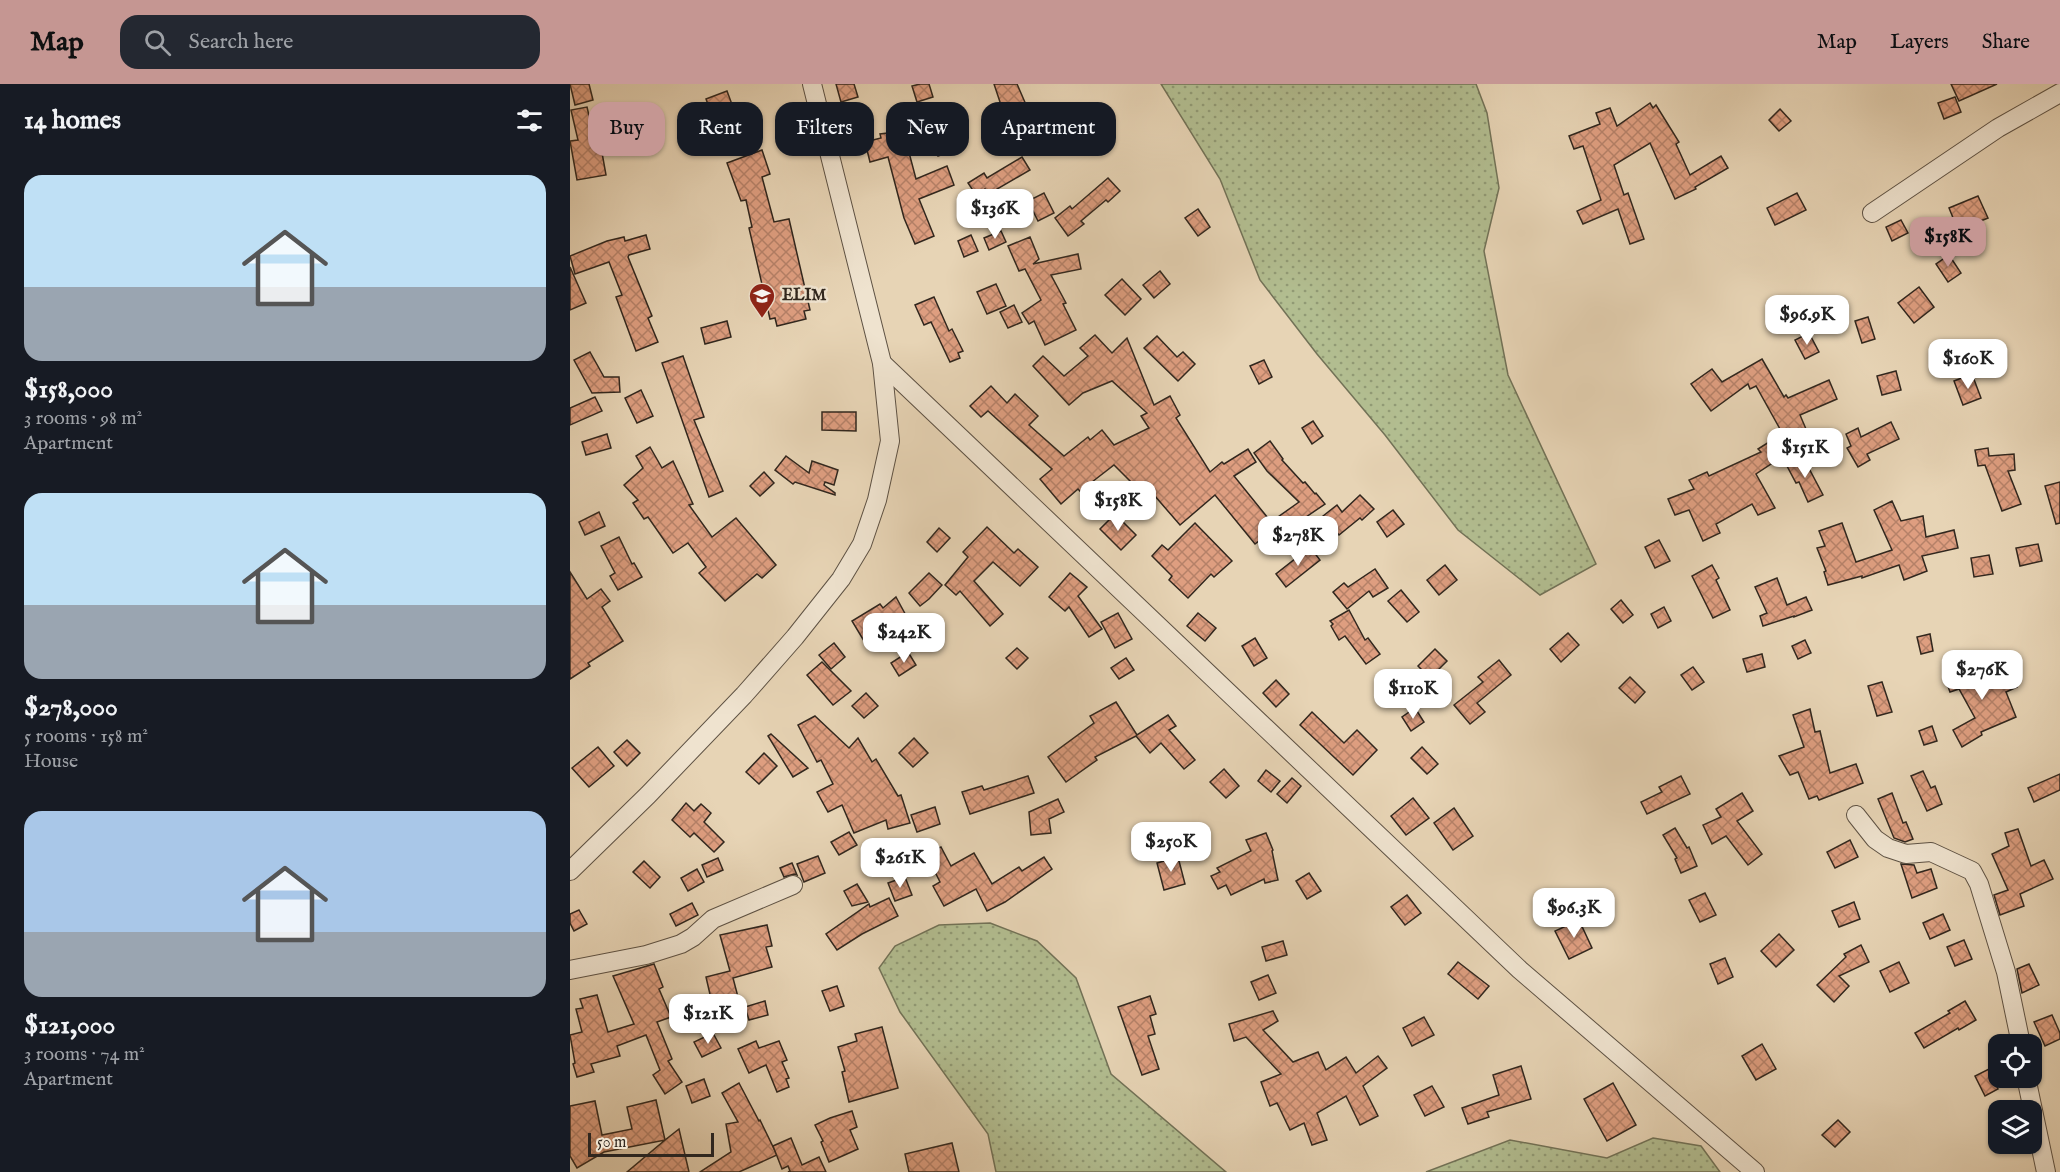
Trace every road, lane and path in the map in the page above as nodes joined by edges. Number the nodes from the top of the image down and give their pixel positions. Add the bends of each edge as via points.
1 (812, 84) edge
2 (2060, 93) edge
3 (1872, 213) dead end
4 (882, 363) junction
5 (1856, 815) dead end
6 (570, 871) edge
7 (793, 885) dead end
8 (570, 970) edge
9 (2019, 1034) edge
10 (2028, 1088) edge
11 (1755, 1172) edge
12 (2046, 1172) edge

1 - 4 street
2 - 3 street via 1998,128
4 - 6 street via 890,441 862,544 841,579 744,695
4 - 11 street via 1520,970
5 - 9 street via 1875,839 1888,848 1906,854 1931,852 1972,871 2006,972
7 - 8 street via 720,915 681,944
10 - 12 street

